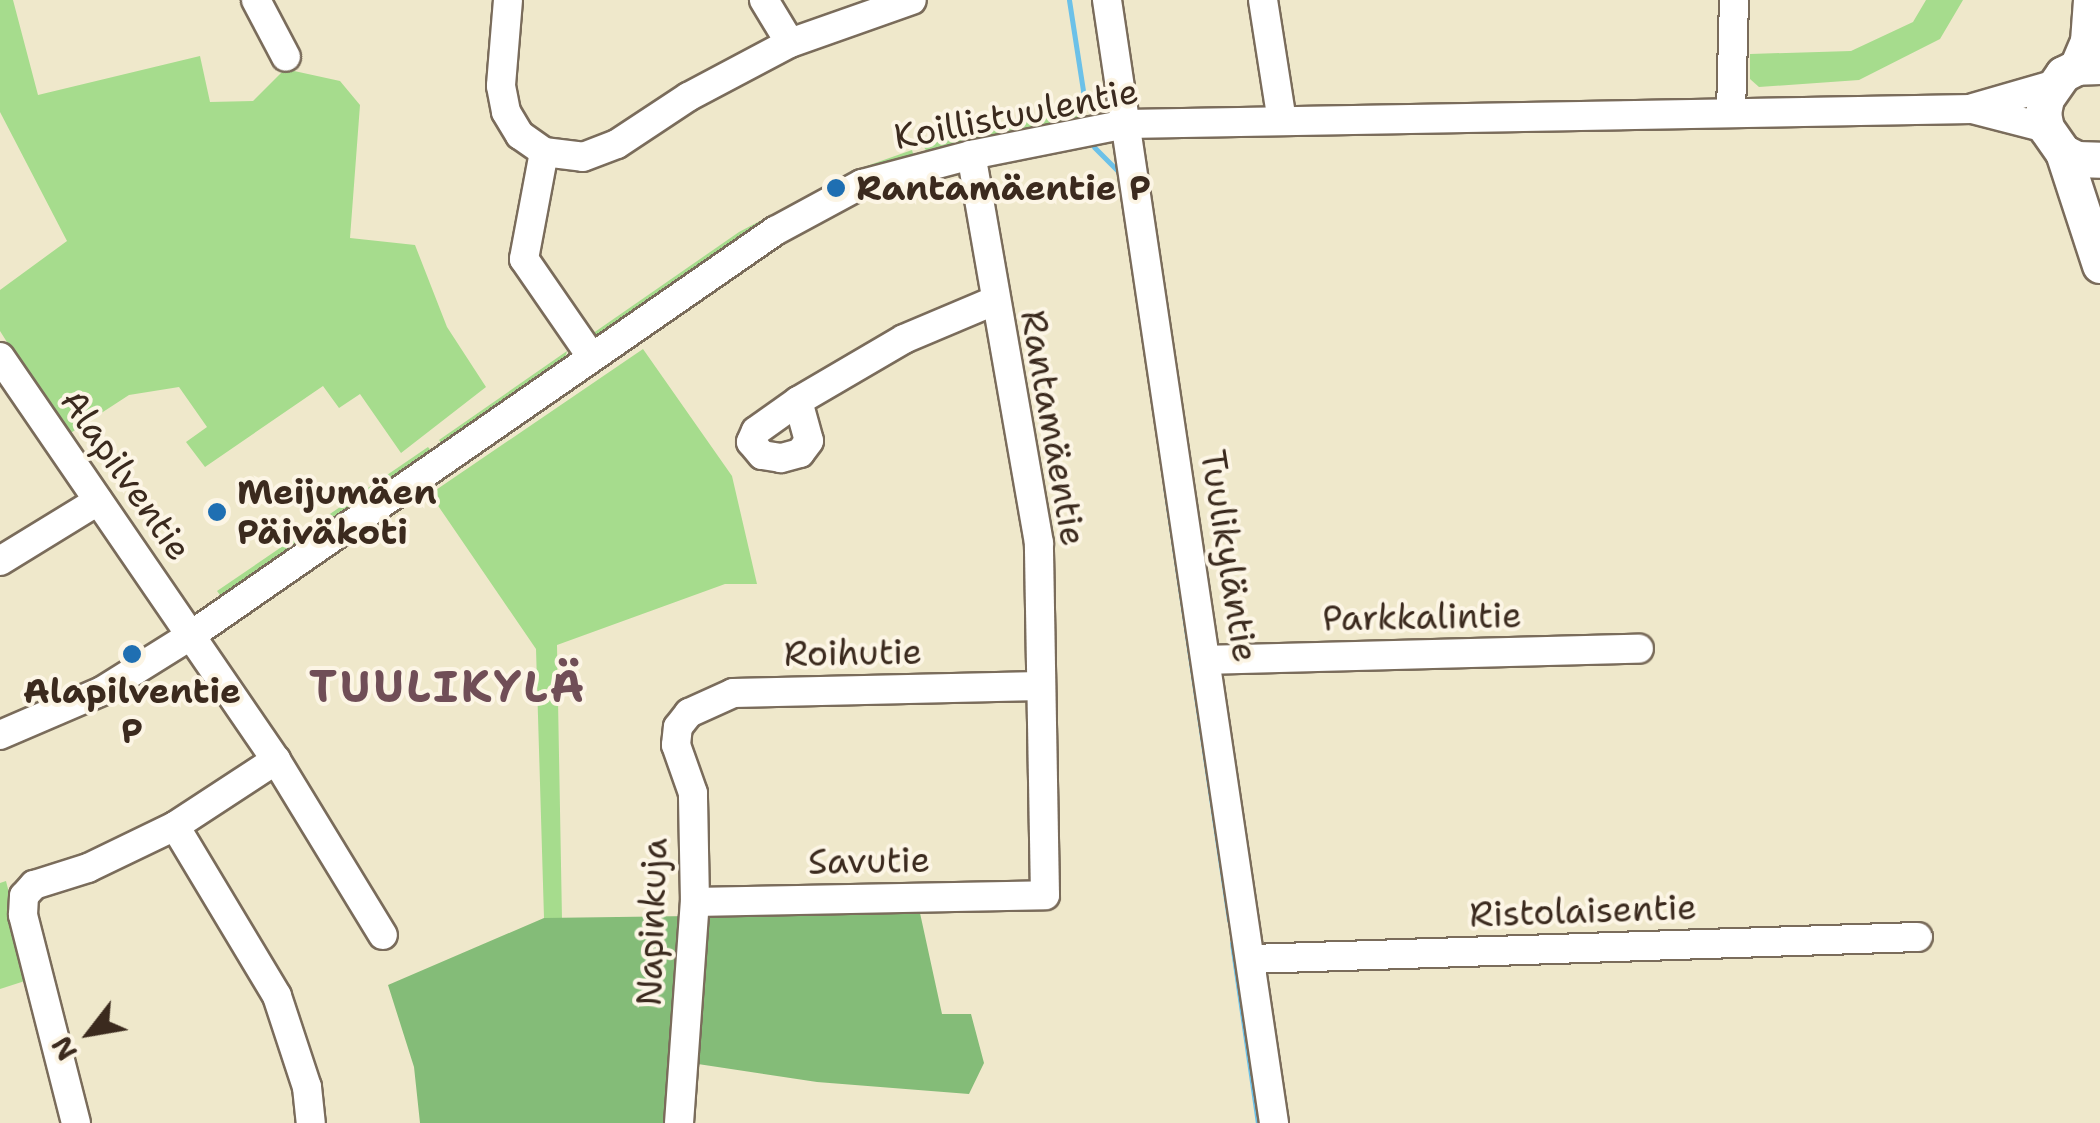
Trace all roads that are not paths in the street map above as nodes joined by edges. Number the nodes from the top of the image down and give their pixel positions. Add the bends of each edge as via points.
1 (256, 0) edge
2 (508, 0) edge
3 (764, 0) edge
4 (912, 0) edge
5 (1107, 0) edge
6 (1263, 0) edge
7 (1734, 0) edge
8 (2091, 0) edge
9 (790, 43) junction
10 (286, 56) dead end
11 (2076, 73) edge
12 (1972, 109) junction
13 (1732, 112) junction
14 (1282, 121) junction
15 (1126, 124) junction
16 (2054, 140) junction
17 (544, 152) junction
18 (971, 155) junction
19 (2100, 160) edge
20 (2100, 265) edge
21 (994, 301) junction
22 (591, 356) junction
23 (0, 357) edge
24 (798, 400) dead end
25 (98, 500) junction
26 (0, 560) edge
27 (190, 636) junction
28 (1640, 649) dead end
29 (1207, 660) junction
30 (1040, 686) junction
31 (678, 727) joint
32 (0, 735) edge
33 (276, 760) junction
34 (175, 826) junction
35 (1045, 895) joint
36 (696, 902) junction
37 (383, 936) dead end
38 (1918, 937) dead end
39 (1251, 959) junction
40 (76, 1123) edge
41 (311, 1123) edge
42 (679, 1123) edge
43 (1274, 1123) edge

1 - 10 street
2 - 17 street via 501,86 506,112 520,135
3 - 9 street
4 - 9 street
5 - 15 street, Tuulikyläntie
6 - 14 street
7 - 13 street
8 - 11 main road via 2088,41
9 - 17 street via 617,144 583,157
11 - 12 street, Koillistuulentie
11 - 16 main road via 2046,98
12 - 13 street, Koillistuulentie
12 - 16 street, Koillistuulentie
13 - 14 street, Koillistuulentie
14 - 15 street, Koillistuulentie
15 - 18 street, Koillistuulentie
15 - 29 street, Tuulikyläntie
16 - 19 main road via 2077,159
16 - 20 main road
17 - 22 street via 524,259
18 - 21 street, Rantamäentie
18 - 22 street, Koillistuulentie via 862,184 774,230
21 - 24 street via 904,339
21 - 30 street, Rantamäentie via 1039,542
22 - 27 street, Koillistuulentie
23 - 25 street, Alapilventie
25 - 26 street
25 - 27 street, Alapilventie
27 - 32 street, Koillistuulentie via 102,691
27 - 33 street, Alapilventie
28 - 29 street, Parkkalintie
29 - 39 street, Tuulikyläntie
30 - 31 street, Roihutie via 734,693 689,713
30 - 35 street, Rantamäentie
31 - 36 street, Napinkuja via 676,745 693,792
33 - 34 street
33 - 37 street, Alapilventie
34 - 40 street via 88,868 34,885 24,896 23,915
34 - 41 street via 277,996 307,1087
35 - 36 street, Savutie
36 - 42 street, Napinkuja
38 - 39 street, Ristolaisentie
39 - 43 street, Tuulikyläntie

